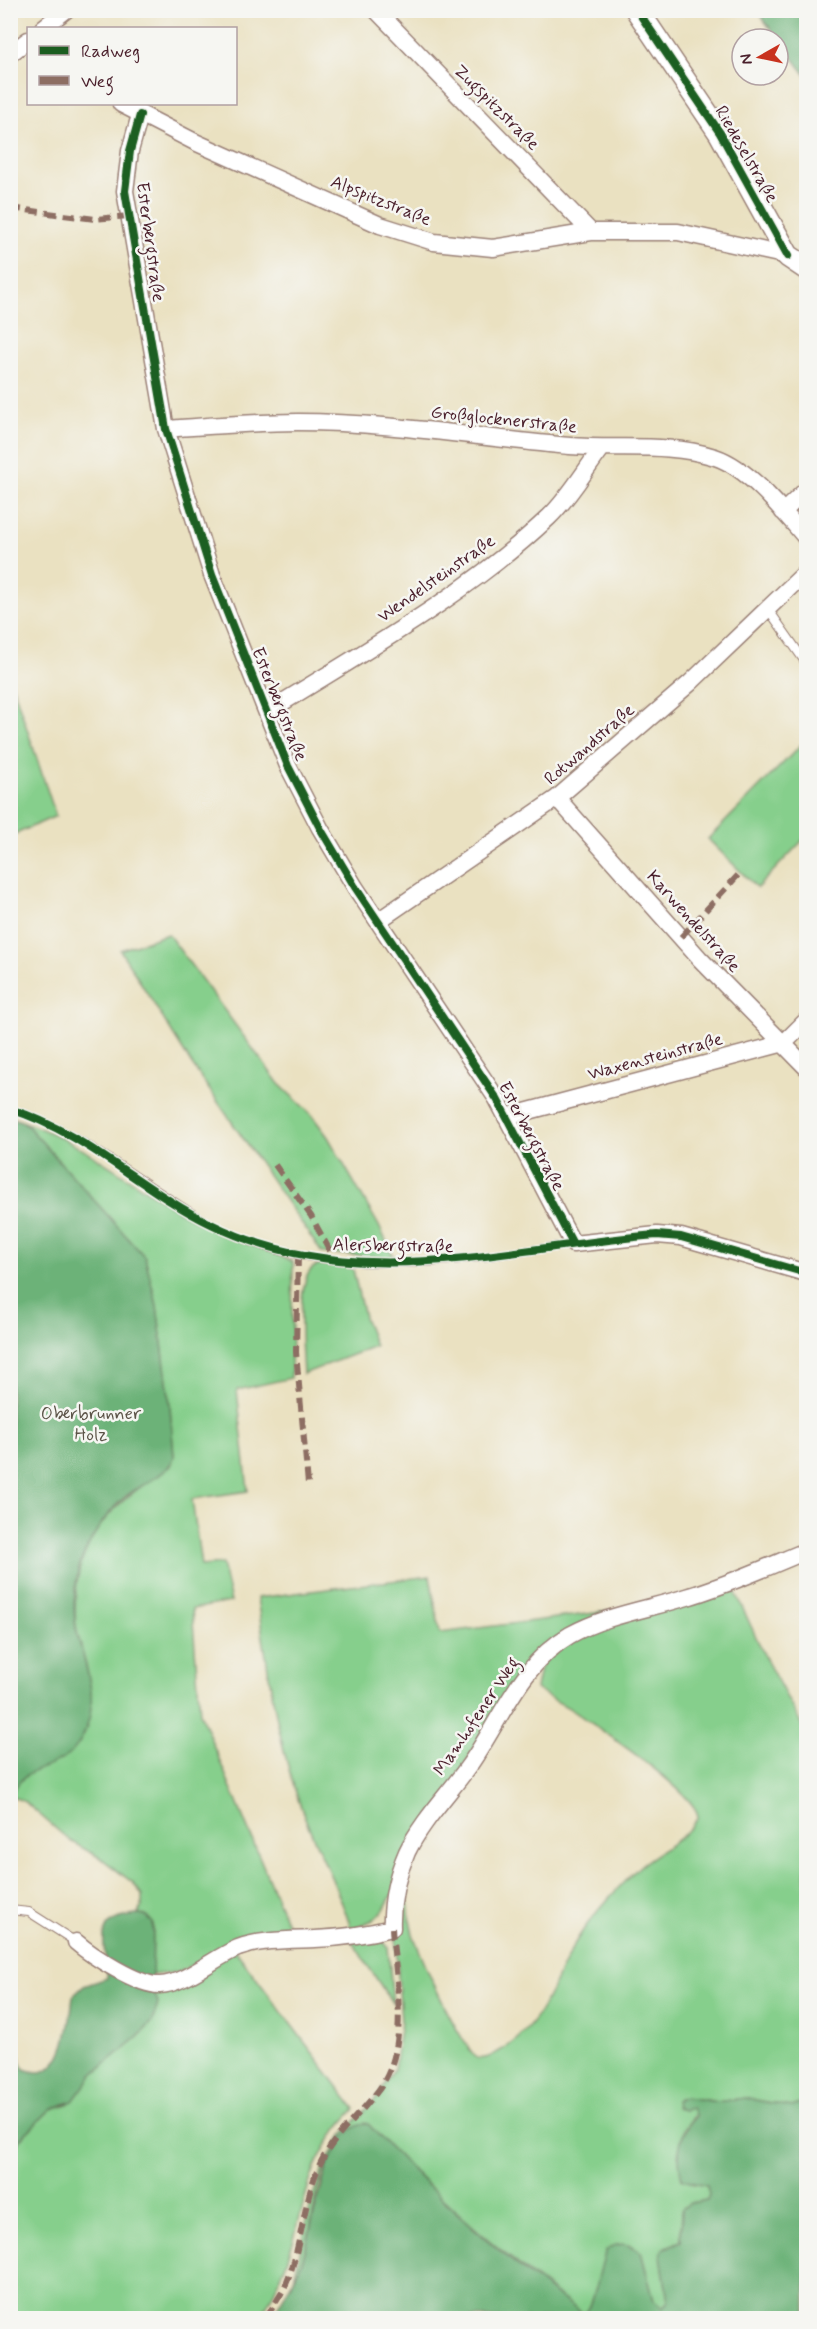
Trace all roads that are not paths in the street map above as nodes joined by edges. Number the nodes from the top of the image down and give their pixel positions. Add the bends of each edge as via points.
1 (66, 10) edge
2 (376, 10) edge
3 (637, 10) edge
4 (44, 27) edge
5 (123, 105) edge
6 (140, 115) junction
7 (591, 232) junction
8 (788, 256) junction
9 (807, 268) edge
10 (166, 429) junction
11 (602, 448) junction
12 (807, 490) edge
13 (783, 512) junction
14 (807, 538) edge
15 (807, 572) edge
16 (768, 609) junction
17 (807, 663) edge
18 (267, 712) junction
19 (557, 798) junction
20 (378, 921) junction
21 (807, 1021) edge
22 (784, 1043) junction
23 (807, 1067) edge
24 (10, 1109) edge
25 (506, 1117) junction
26 (573, 1244) junction
27 (807, 1272) edge
28 (807, 1551) edge
29 (10, 1910) edge
30 (76, 1942) joint

1 - 4 street
2 - 7 street, Zugspitzstraße
3 - 8 street, Riedeselstraße via 720,133
5 - 6 street, Alpspitzstraße
6 - 7 street, Alpspitzstraße via 380,225 434,242 493,248
6 - 10 street, Esterbergstraße via 125,191
7 - 8 street, Alpspitzstraße via 685,233
8 - 9 street, Riedeselstraße
10 - 11 street, Großglocknerstraße via 300,422
10 - 18 street, Esterbergstraße via 212,575
11 - 13 street, Großglocknerstraße via 675,448 717,458 755,484
11 - 18 street, Wendelsteinstraße via 550,516 489,567
12 - 13 street
13 - 14 street, Großglocknerstraße
15 - 16 street, Rotwandstraße
16 - 17 lane
16 - 19 street, Rotwandstraße via 690,683
18 - 20 street, Esterbergstraße via 311,811
19 - 20 street, Rotwandstraße
19 - 22 street, Karwendelstraße via 700,959
20 - 25 street, Esterbergstraße
21 - 22 street, Waxensteinstraße
22 - 23 street, Karwendelstraße
22 - 25 street, Waxensteinstraße
24 - 26 lane, Alersbergstraße via 89,1144 209,1224 255,1244 298,1255 368,1262 458,1261
25 - 26 street, Esterbergstraße
26 - 27 street, Alersbergstraße via 657,1235 681,1237
28 - 30 street, Mamhofener Weg via 719,1587 599,1622 548,1651 527,1673 468,1768 414,1839 398,1880 392,1928 242,1947 159,1985 132,1976
29 - 30 lane via 29,1912

